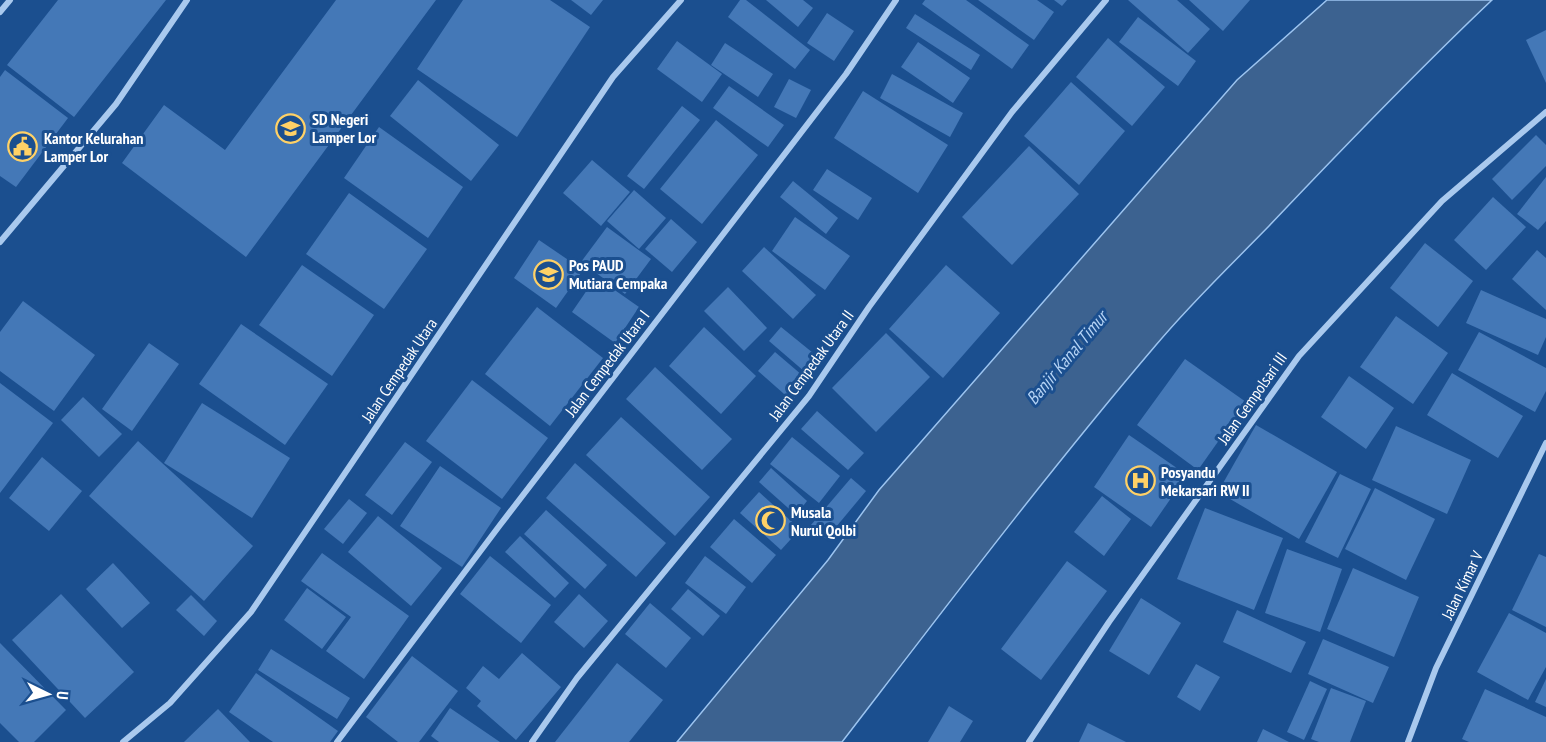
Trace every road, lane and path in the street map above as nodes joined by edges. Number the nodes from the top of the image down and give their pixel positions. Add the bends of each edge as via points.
1 (10, 0) edge
2 (188, 0) edge
3 (681, 0) edge
4 (896, 0) edge
5 (1106, 0) edge
6 (0, 12) edge
7 (1546, 112) edge
8 (0, 242) edge
9 (1546, 443) edge
10 (123, 742) edge
11 (338, 742) edge
12 (532, 742) edge
13 (1029, 742) edge
14 (1408, 742) edge

1 - 6 street
2 - 8 street via 116,104
3 - 10 street, Jalan Cempedak Utara via 613,77 251,612 170,703
4 - 11 street, Jalan Cempedak Utara I via 846,74
5 - 12 street, Jalan Cempedak Utara II via 1012,112 809,396 577,678
7 - 13 street, Jalan Gempolsari III via 1442,201 1299,356 1109,622
9 - 14 street, Jalan Kimar V via 1436,668

